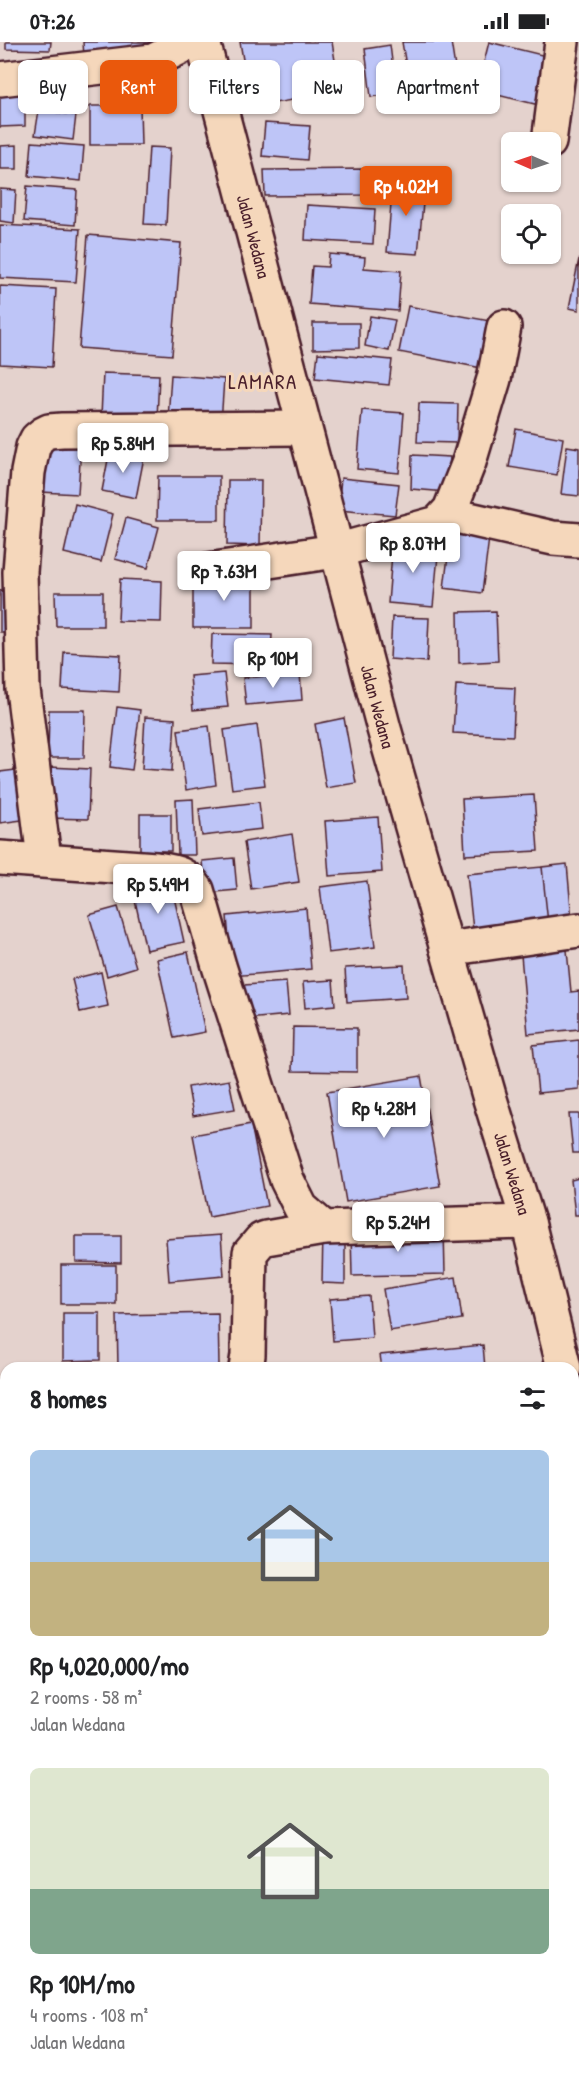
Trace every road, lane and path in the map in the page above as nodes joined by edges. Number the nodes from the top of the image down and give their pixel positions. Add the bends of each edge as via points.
1 (191, 42) edge
2 (203, 42) edge
3 (562, 42) edge
4 (0, 79) edge
5 (550, 132) edge
6 (504, 327) dead end
7 (304, 429) junction
8 (447, 514) junction
9 (579, 540) edge
10 (336, 551) junction
11 (208, 570) dead end
12 (0, 858) edge
13 (44, 859) junction
14 (579, 930) edge
15 (447, 949) junction
16 (528, 1222) junction
17 (324, 1228) junction
18 (565, 1319) edge
19 (247, 1362) edge
20 (564, 1362) edge

1 - 4 street via 153,61
2 - 7 street, Jalan Wedana
3 - 5 street
6 - 8 street via 494,379 469,462
7 - 10 street, Jalan Wedana
7 - 13 street via 62,430 49,431 37,439 28,472 20,572 21,652
8 - 9 street via 553,538
8 - 10 street via 438,523
10 - 11 street
10 - 15 street, Jalan Wedana
12 - 13 street
13 - 17 street via 156,868 191,880 287,1180 301,1208
14 - 15 street
15 - 16 street, Jalan Wedana
16 - 17 street
16 - 18 street, Jalan Wedana
17 - 19 street via 266,1238 250,1253
18 - 20 street, Jalan Wedana

